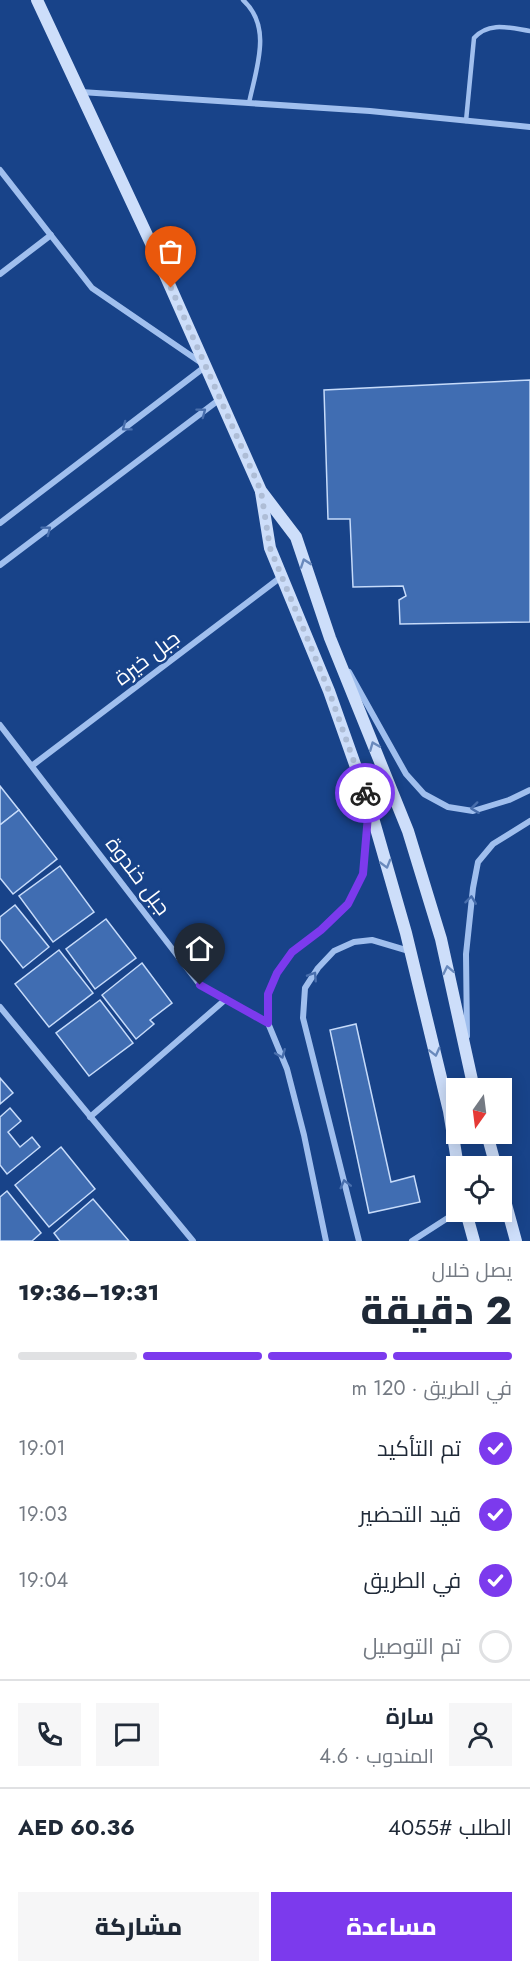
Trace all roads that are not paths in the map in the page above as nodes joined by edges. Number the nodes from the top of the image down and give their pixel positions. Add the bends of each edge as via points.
1 (37, 0) edge
2 (243, 0) edge
3 (530, 31) edge
4 (81, 92) junction
5 (249, 103) junction
6 (466, 120) junction
7 (530, 127) edge
8 (0, 170) edge
9 (51, 235) junction
10 (0, 274) edge
11 (206, 366) junction
12 (220, 399) junction
13 (261, 491) junction
14 (0, 523) edge
15 (0, 565) edge
16 (282, 577) junction
17 (330, 638) junction
18 (0, 725) edge
19 (33, 765) junction
20 (530, 790) edge
21 (369, 804) junction
22 (530, 820) edge
23 (410, 952) junction
24 (226, 999) junction
25 (0, 1007) edge
26 (268, 1023) junction
27 (467, 1063) junction
28 (471, 1078) edge
29 (90, 1117) junction
30 (456, 1156) edge
31 (446, 1219) edge
32 (469, 1222) edge
33 (511, 1222) edge
34 (193, 1241) edge
35 (326, 1241) edge
36 (359, 1241) edge
37 (412, 1241) edge
38 (474, 1241) edge
39 (516, 1241) edge

1 - 4 main road
2 - 5 lane via 259,23 262,38
3 - 6 lane via 493,26 474,38
4 - 5 street
4 - 11 main road
5 - 6 street
6 - 7 street
8 - 9 street
9 - 10 street
9 - 11 street via 92,288
11 - 12 main road
11 -> 14 street
12 - 13 main road
15 -> 12 street
13 - 16 main road via 270,548
17 -> 13 main road via 296,537
16 - 19 street, جبل خيرة
16 - 21 main road via 329,691
20 -> 17 street via 473,811 448,807 424,794 406,774
27 -> 17 main road via 441,939 408,831
18 - 19 street, جبل خندوة
19 - 24 street, جبل خندوة via 200,985
21 -> 23 main road
21 - 26 street via 363,874 348,904 292,952 277,973 268,994
27 -> 22 street via 466,954 478,862 493,844
23 -> 30 main road
36 -> 23 street via 303,1018 305,988 334,951 354,942 372,940
24 - 26 street, جبل خندوة
24 - 29 street
25 - 29 street
26 -> 35 street via 286,1069 304,1135
27 - 28 main road
29 - 34 street
31 - 37 street
32 - 38 main road
33 - 39 main road

